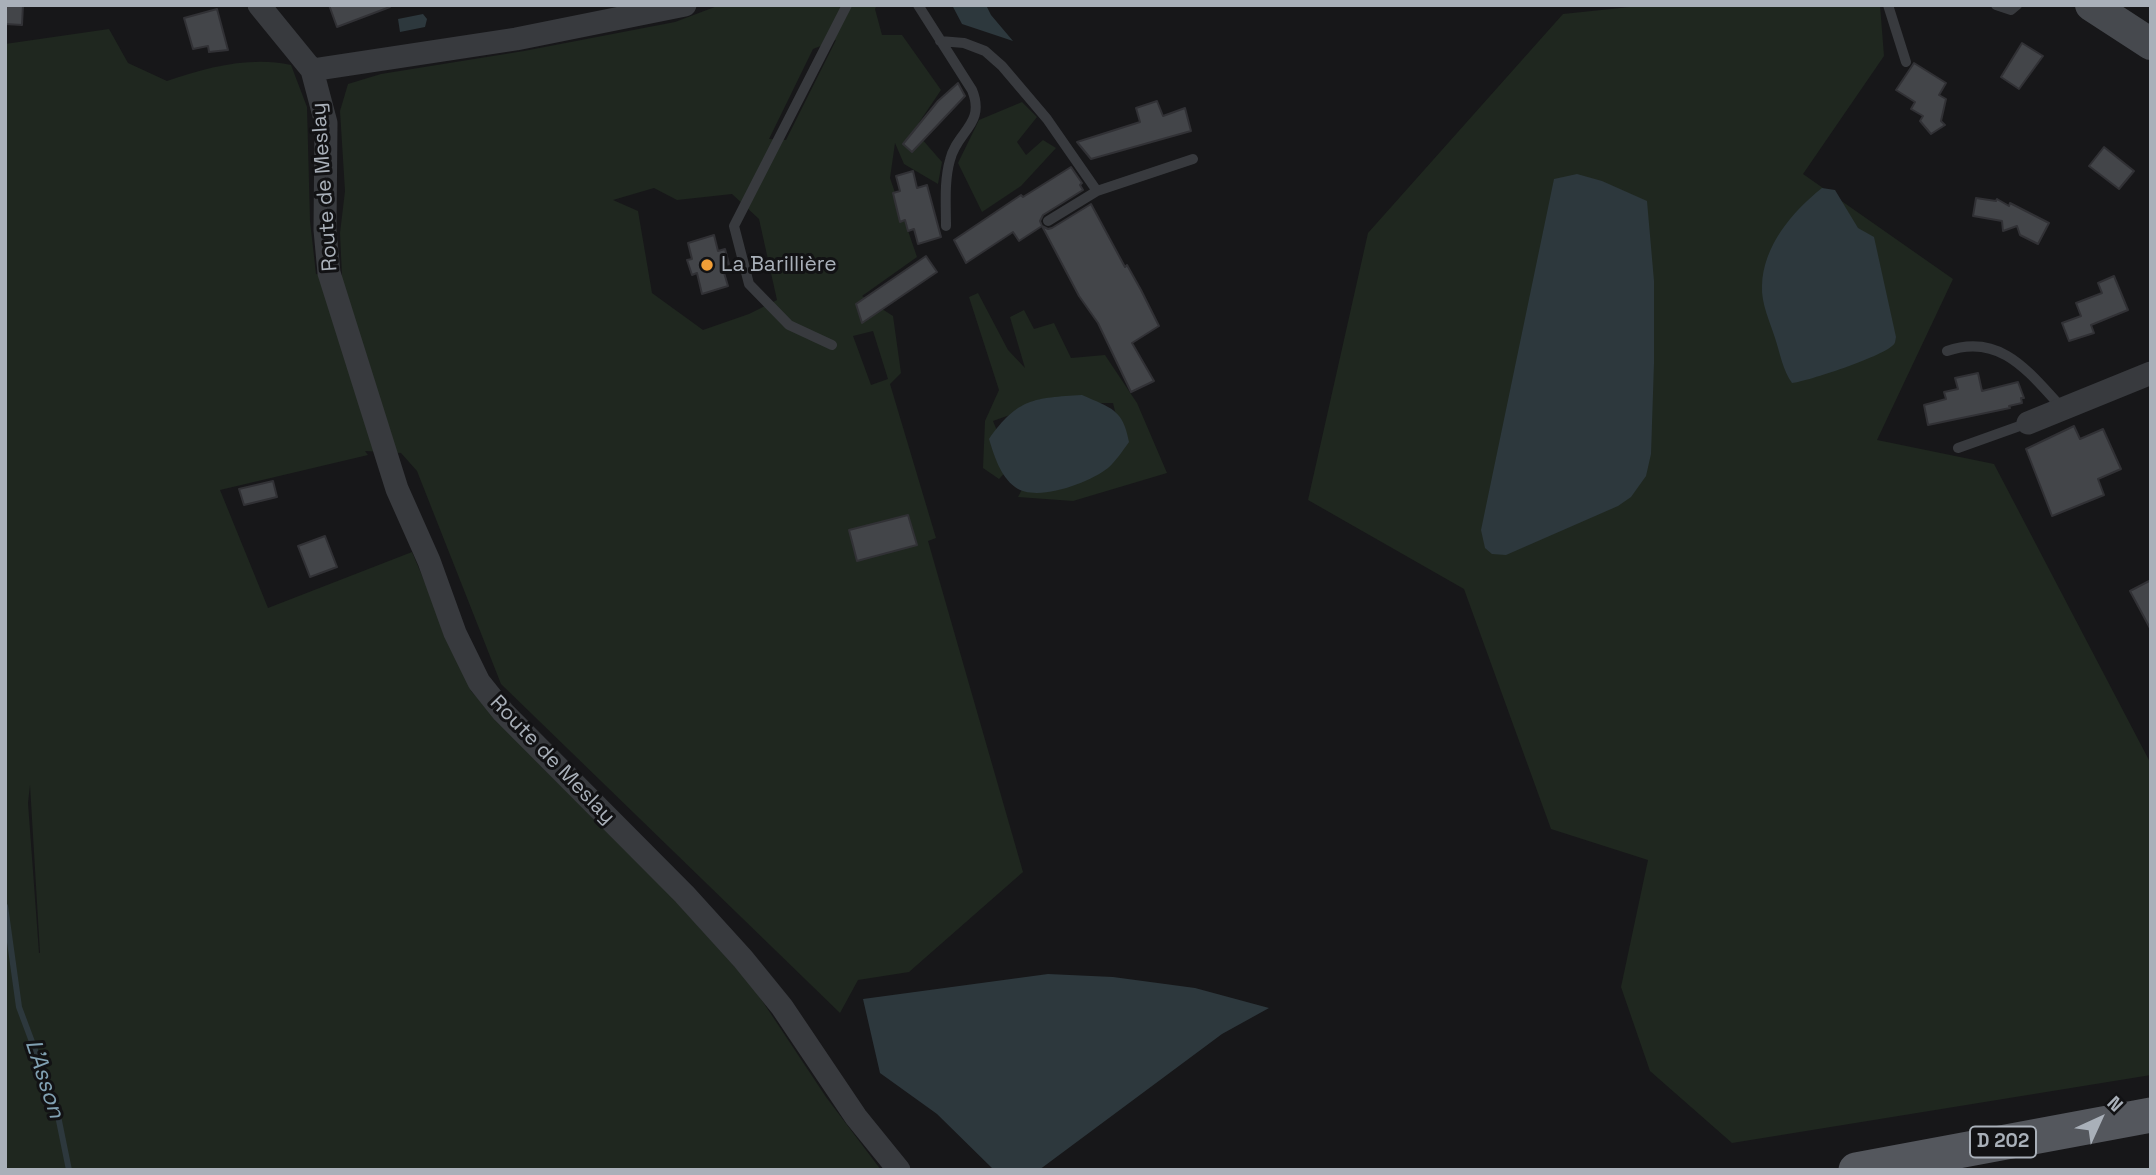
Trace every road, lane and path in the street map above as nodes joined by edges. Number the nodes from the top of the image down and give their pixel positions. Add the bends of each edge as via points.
1 (259, 5) edge
2 (685, 5) edge
3 (847, 5) edge
4 (918, 5) edge
5 (1888, 5) edge
6 (1996, 5) edge
7 (2017, 5) edge
8 (2091, 5) edge
9 (615, 12) edge
10 (940, 41) junction
11 (2151, 44) edge
12 (1906, 62) dead end
13 (312, 70) junction
14 (1193, 159) dead end
15 (1097, 191) junction
16 (1048, 221) dead end
17 (946, 226) dead end
18 (832, 345) dead end
19 (1947, 351) dead end
20 (2151, 373) edge
21 (2064, 410) junction
22 (2028, 423) joint
23 (1958, 447) dead end
24 (2151, 1115) edge
25 (899, 1170) edge
26 (1856, 1170) edge

1 - 13 street
2 - 9 street
3 - 18 lane via 734,226 749,284 789,324
4 - 10 lane
5 - 12 lane
6 - 7 lane via 2011,10
8 - 11 main road
9 - 13 street via 516,39
10 - 15 lane via 985,51 1002,66
10 - 17 lane via 977,102 975,119 951,155 946,176
13 - 25 street, Route de Meslay via 326,122 329,273 397,489 479,682 743,959
14 - 15 lane
15 - 16 lane
19 - 21 lane via 1965,345 1985,346 2005,354
20 - 21 street
21 - 22 street
22 - 23 lane
24 - 26 main road, D 202

